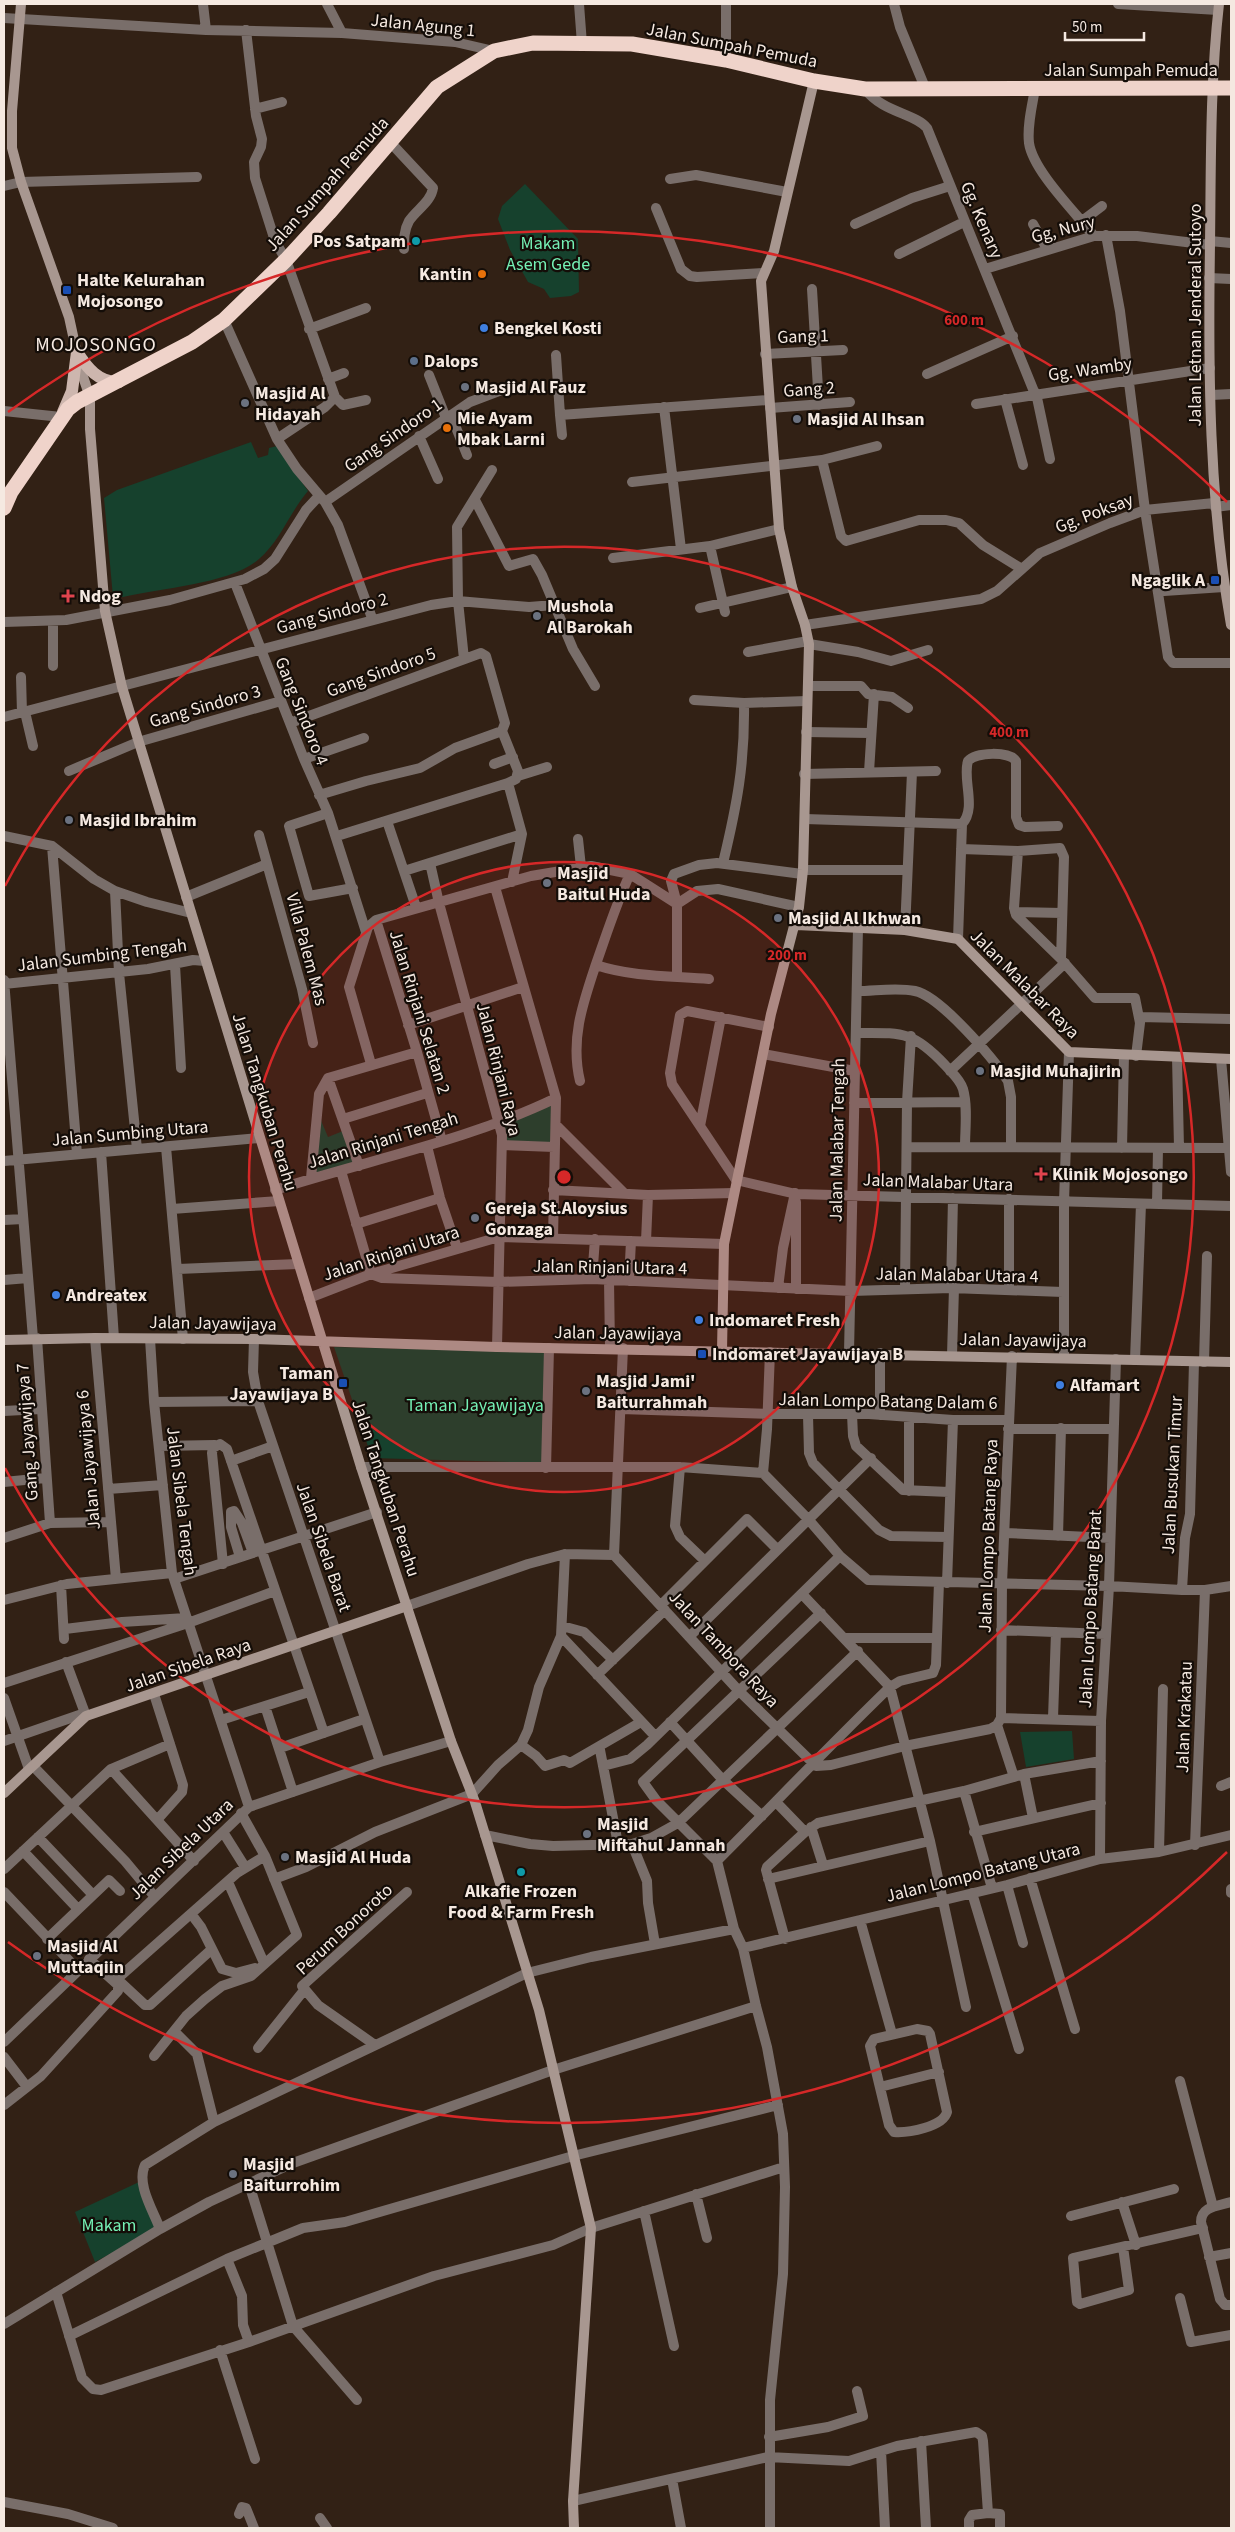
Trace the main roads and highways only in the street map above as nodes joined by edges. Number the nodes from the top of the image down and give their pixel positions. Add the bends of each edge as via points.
1 (21, 4) edge
2 (1219, 7) edge
3 (814, 81) junction
4 (1231, 88) edge
5 (1211, 89) junction
6 (77, 352) junction
7 (119, 382) junction
8 (90, 397) junction
9 (61, 417) junction
10 (8, 492) edge
11 (4, 508) edge
12 (1226, 585) edge
13 (1231, 625) edge
14 (796, 925) junction
15 (1226, 1059) edge
16 (4, 1340) edge
17 (323, 1342) junction
18 (722, 1351) junction
19 (1231, 1362) edge
20 (407, 1606) junction
21 (4, 1793) edge
22 (574, 2528) edge

1 - 6 main road, Jalan Tangkuban Perahu via 12,148 61,293
2 - 5 main road, Jalan Letnan Jenderal Sutoyo
3 - 5 highway, Jalan Sumpah Pemuda via 899,90
3 - 7 highway, Jalan Sumpah Pemuda via 726,60 632,44 533,42 494,51 437,87 286,260 224,320 192,342
3 - 14 main road via 774,251 763,273 761,294 780,529 792,587 809,643 803,872
4 - 5 highway, Jalan Sumpah Pemuda
5 - 12 main road, Jalan Letnan Jenderal Sutoyo via 1209,278 1214,505
6 - 7 main road via 99,377
6 - 8 main road, Jalan Tangkuban Perahu
6 - 9 main road via 72,391
7 - 8 highway, Jalan Sumpah Pemuda
8 - 9 highway, Jalan Sumpah Pemuda via 77,402
8 - 17 main road, Jalan Tangkuban Perahu via 105,612 122,687
9 - 10 highway, Jalan Sumpah Pemuda
10 - 11 highway, Jalan Sumpah Pemuda
12 - 13 main road, Jalan Letnan Jenderal Sutoyo
14 - 15 main road, Jalan Malabar Raya via 905,930 958,939 1069,1052
14 - 18 main road via 769,1027 724,1244
16 - 17 main road, Jalan Jayawijaya via 183,1338
17 - 18 main road, Jalan Jayawijaya
17 - 20 main road, Jalan Tangkuban Perahu
18 - 19 main road, Jalan Jayawijaya
20 - 21 main road, Jalan Sibela Raya via 86,1715
20 - 22 main road, Jalan Tangkuban Perahu via 451,1740 474,1798 528,1973 591,2228 573,2501

